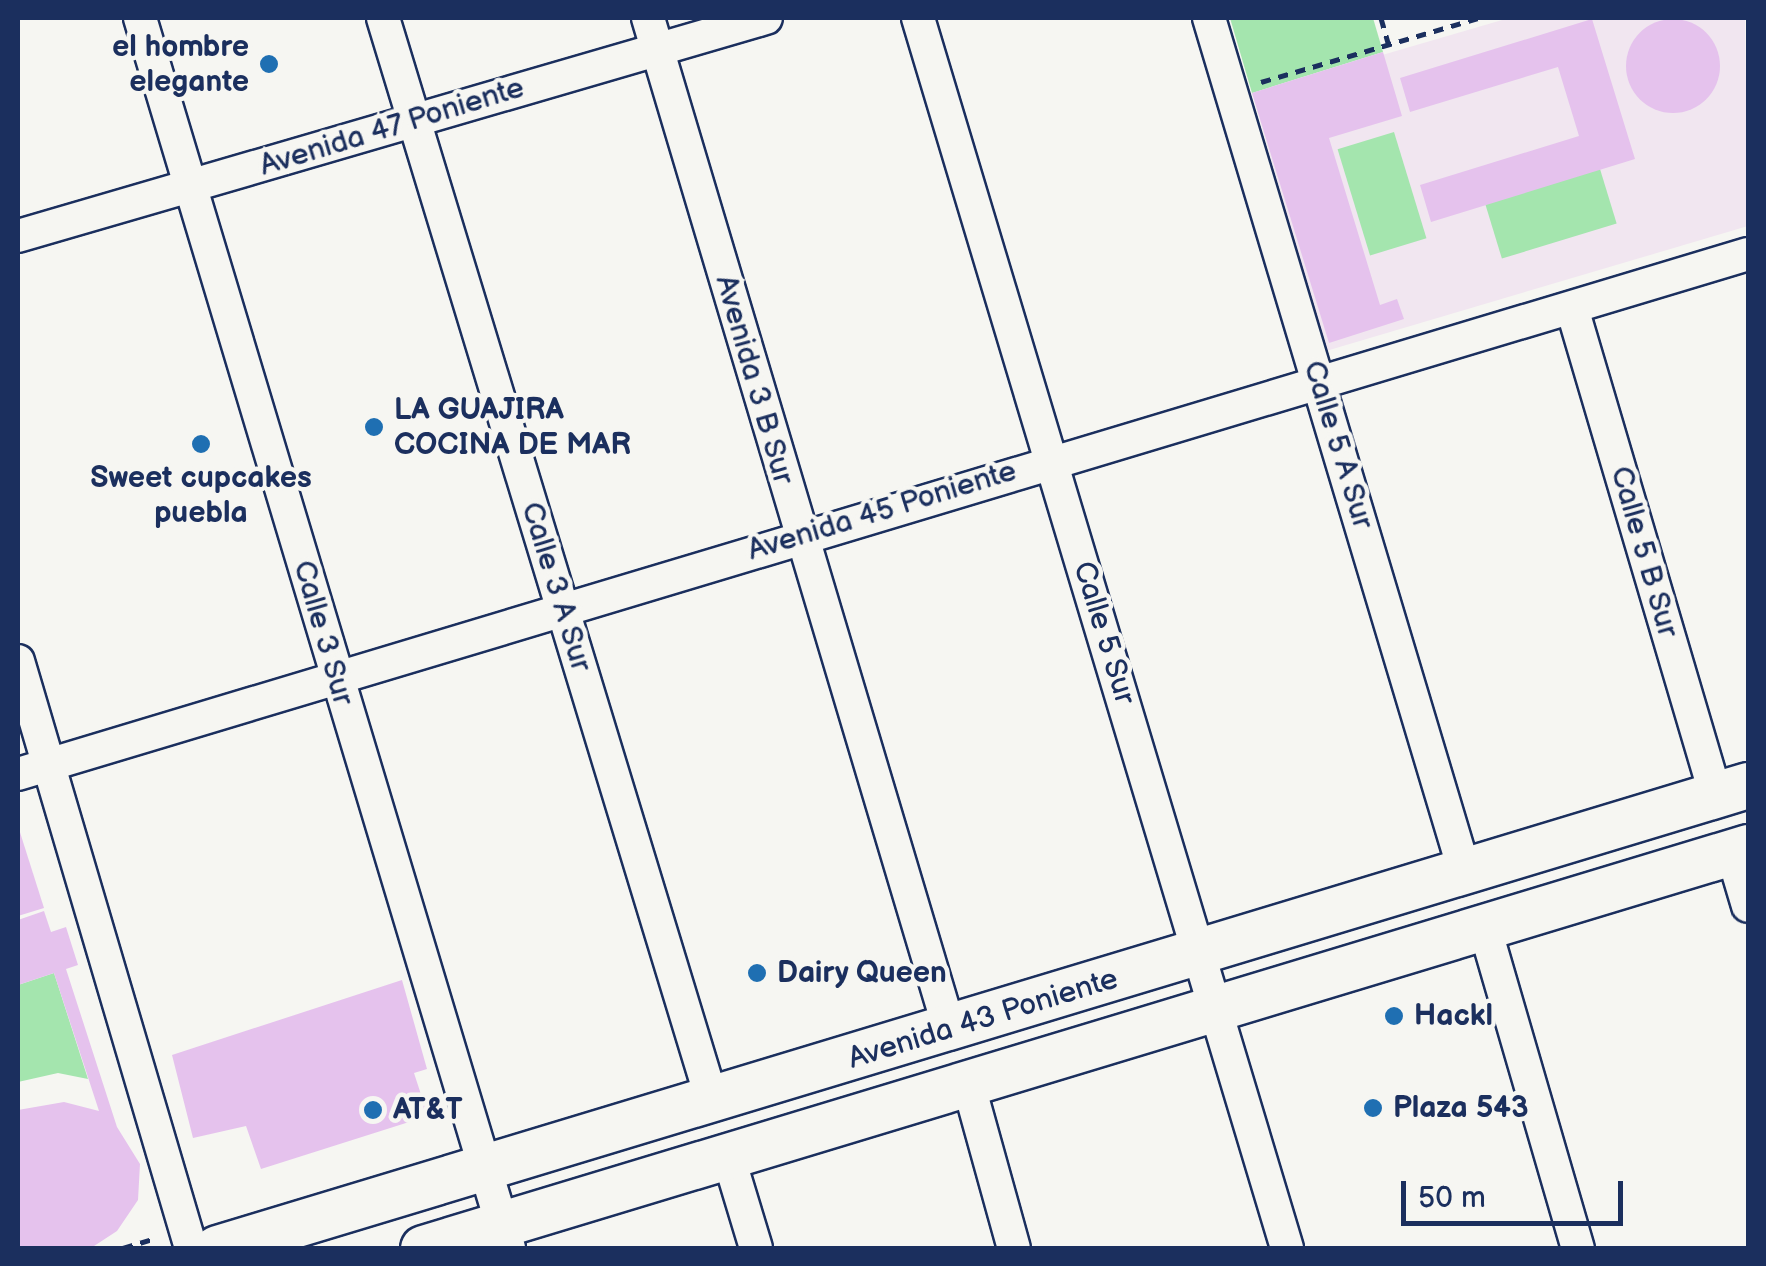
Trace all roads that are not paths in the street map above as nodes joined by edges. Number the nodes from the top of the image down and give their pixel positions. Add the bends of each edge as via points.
1 (140, 18) edge
2 (383, 18) edge
3 (766, 18) edge
4 (918, 18) edge
5 (1209, 18) edge
6 (653, 33) edge
7 (414, 119) junction
8 (192, 187) junction
9 (18, 236) edge
10 (1748, 254) edge
11 (1572, 308) junction
12 (1319, 380) junction
13 (1053, 459) junction
14 (800, 538) junction
15 (562, 606) junction
16 (18, 661) edge
17 (335, 674) junction
18 (32, 769) edge
19 (1732, 791) edge
20 (1740, 850) edge
21 (1465, 872) junction
22 (1748, 906) edge
23 (1486, 932) junction
24 (1199, 954) junction
25 (1214, 1007) junction
26 (949, 1028) junction
27 (967, 1079) junction
28 (712, 1100) junction
29 (727, 1152) junction
30 (482, 1167) junction
31 (506, 1237) edge
32 (191, 1248) edge
33 (217, 1248) edge
34 (422, 1248) edge
35 (756, 1248) edge
36 (1014, 1248) edge
37 (1287, 1248) edge
38 (1578, 1248) edge

1 - 8 street, Calle 3 Sur
2 - 7 street, Calle 3 A Sur
3 - 6 street, Avenida 47 Poniente
4 - 13 street, Calle 5 Sur
5 - 12 street, Calle 5 A Sur
6 - 7 street, Avenida 47 Poniente
6 - 14 street, Avenida 3 B Sur
7 - 8 street, Avenida 47 Poniente
7 - 15 street, Calle 3 A Sur
8 - 9 street, Avenida 47 Poniente
8 - 17 street, Calle 3 Sur
10 - 11 street, Avenida 45 Poniente
11 - 12 street, Avenida 45 Poniente
11 - 19 street, Calle 5 B Sur
12 - 13 street, Avenida 45 Poniente
12 - 21 street, Calle 5 A Sur
13 - 14 street, Avenida 45 Poniente
13 - 24 street, Calle 5 Sur
14 - 15 street, Avenida 45 Poniente
14 - 26 street, Avenida 3 B Sur
15 - 17 street, Avenida 45 Poniente
15 - 28 street, Calle 3 A Sur
16 - 18 street
17 - 18 street, Avenida 45 Poniente
17 - 30 street, Calle 3 Sur
18 - 32 street
19 - 21 main road, Avenida 43 Poniente
20 - 22 street
20 - 23 main road, Avenida 43 Poniente
21 - 24 main road, Avenida 43 Poniente
23 - 25 main road, Avenida 43 Poniente
23 - 38 street
24 - 25 street, Calle 5 Sur
24 - 26 main road, Avenida 43 Poniente
25 - 27 main road, Avenida 43 Poniente
25 - 37 street, Calle 5 Sur
26 - 28 main road, Avenida 43 Poniente
27 - 29 main road, Avenida 43 Poniente
27 - 36 street
28 - 30 main road, Avenida 43 Poniente
29 - 31 main road, Avenida 43 Poniente
29 - 35 street
30 - 31 street, Calle 3 Sur
30 - 33 main road, Avenida 43 Poniente
31 - 34 main road, Avenida 43 Poniente

